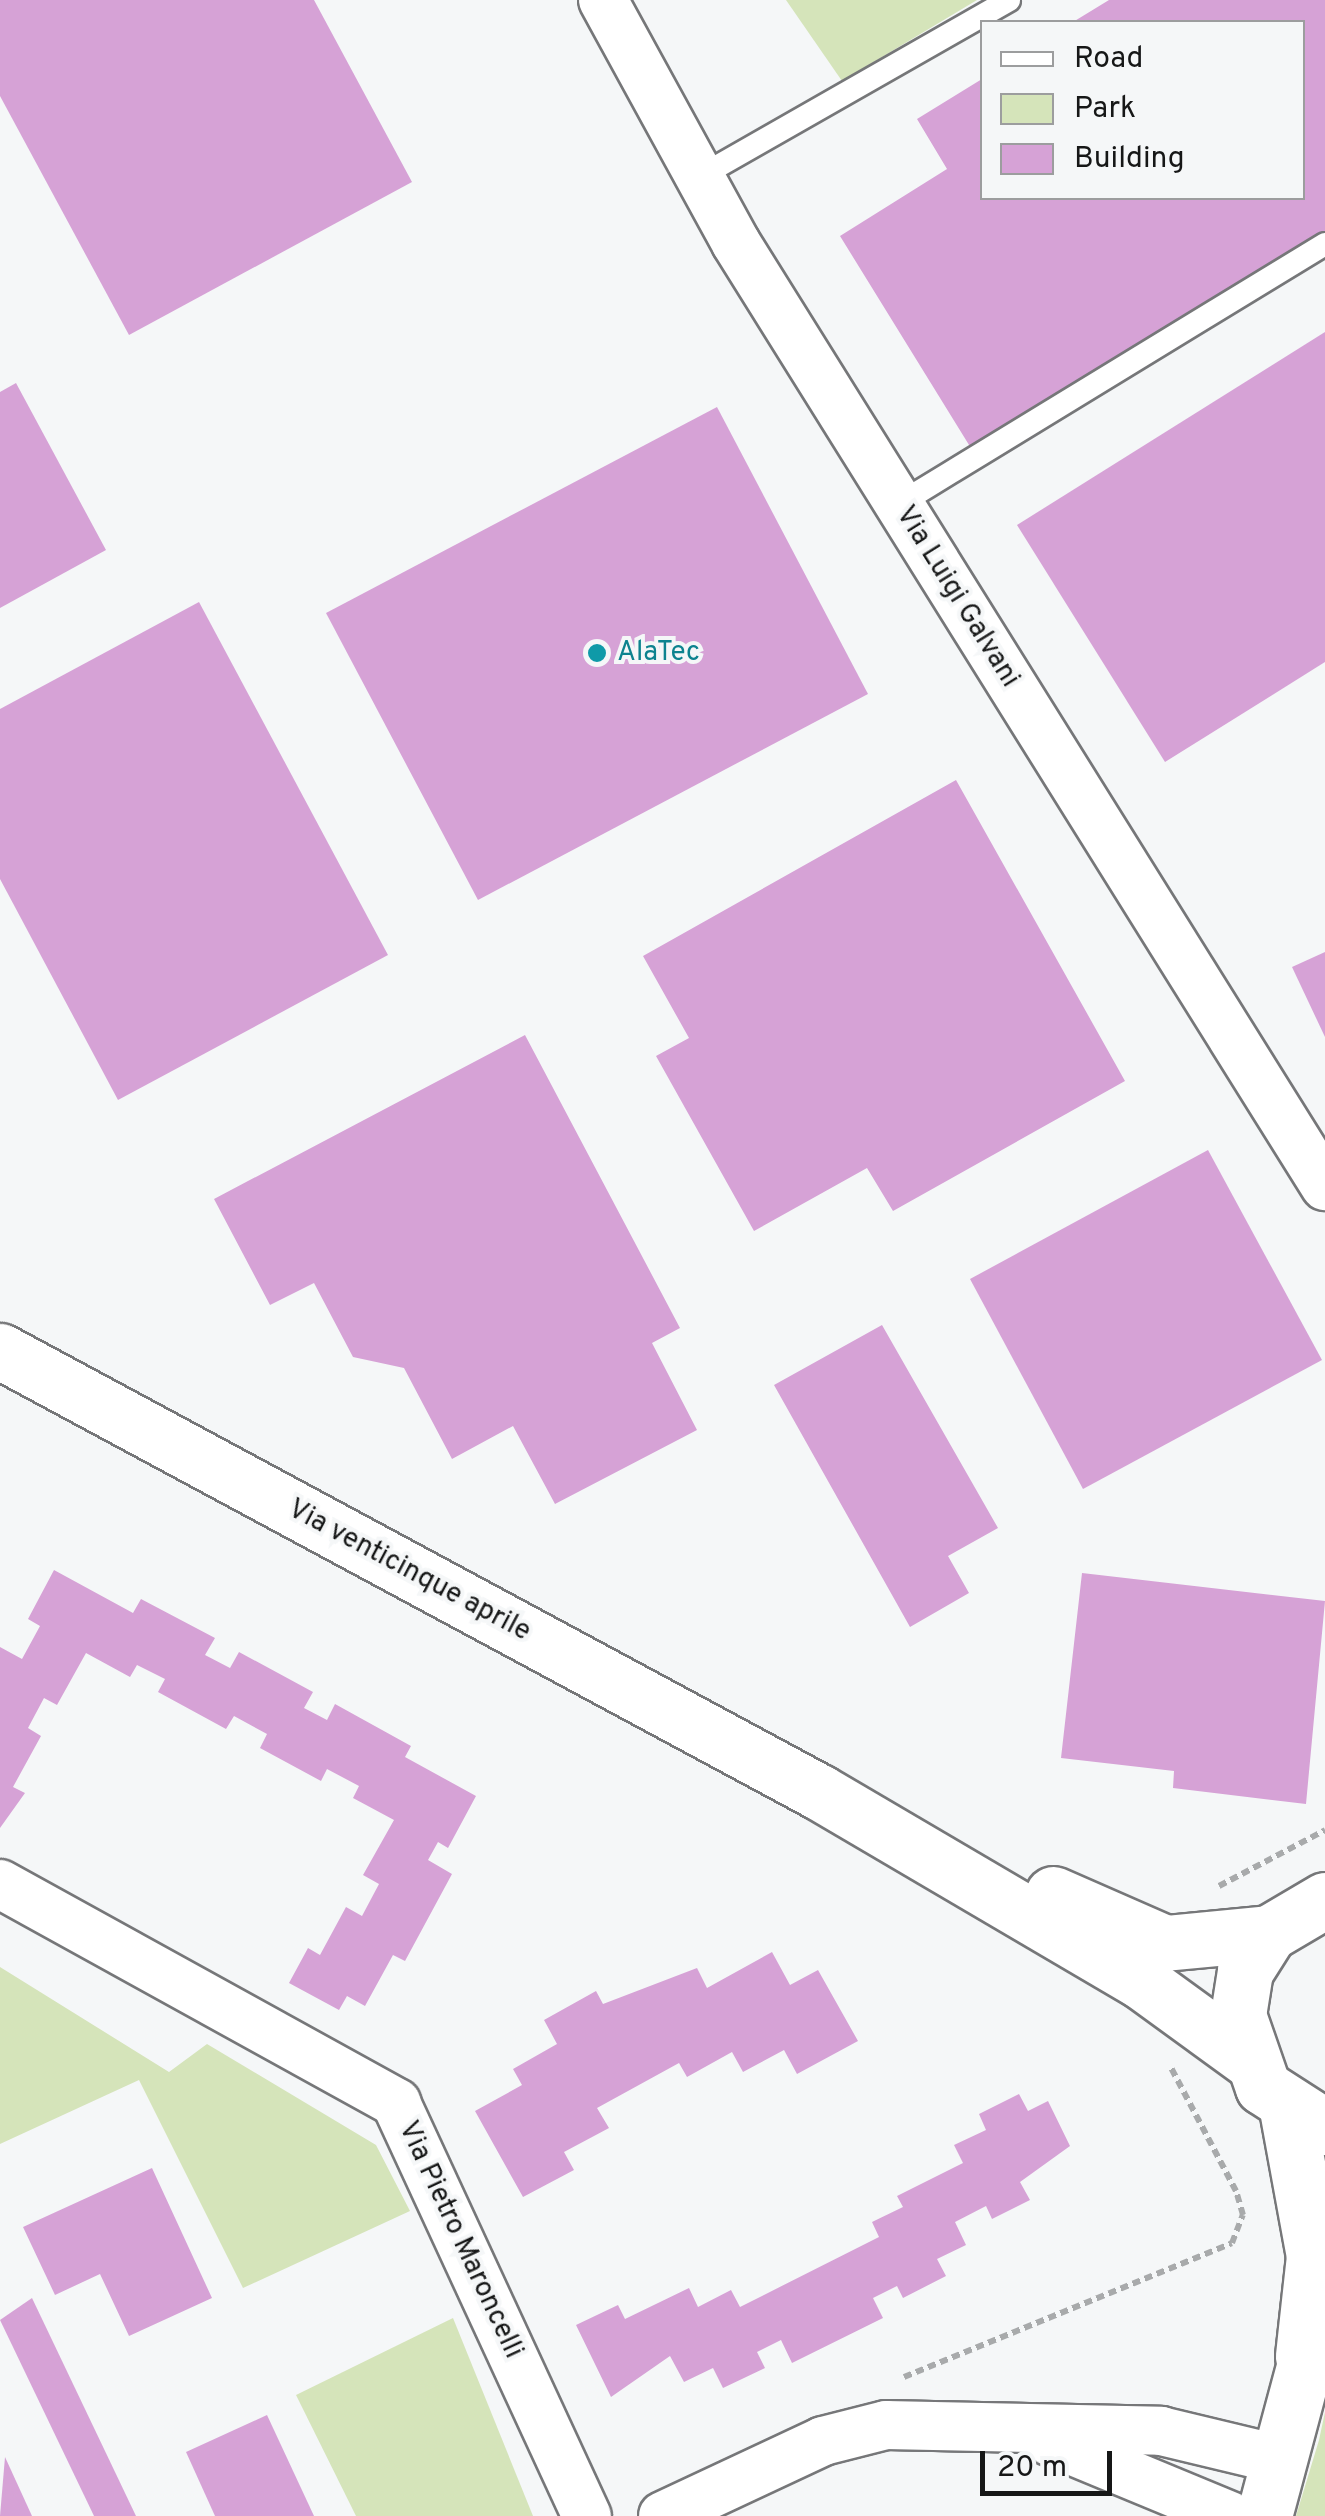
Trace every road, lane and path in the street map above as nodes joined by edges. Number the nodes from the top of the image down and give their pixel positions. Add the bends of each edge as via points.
1 (603, 0) edge
2 (1009, 0) edge
3 (700, 177) junction
4 (1325, 244) edge
5 (900, 504) junction
6 (1325, 1186) edge
7 (0, 1350) edge
8 (818, 1792) junction
9 (1325, 1830) edge
10 (0, 1884) edge
11 (1325, 1900) edge
12 (1269, 1933) junction
13 (1165, 1943) junction
14 (1165, 2057) dead end
15 (1246, 2058) junction
16 (1306, 2118) edge
17 (1325, 2298) edge
18 (1303, 2356) junction
19 (897, 2380) dead end
20 (1012, 2429) junction
21 (1278, 2459) junction
22 (587, 2516) edge
23 (663, 2516) edge
24 (1230, 2516) edge
25 (1264, 2516) edge

1 - 3 street, Via Luigi Galvani
2 - 3 lane
3 - 5 street, Via Luigi Galvani
4 - 5 lane
5 - 6 street, Via Luigi Galvani
7 - 8 street, Via venticinque aprile
8 - 13 street, Via venticinque aprile
8 - 15 street, Via venticinque aprile via 1141,1981
9 - 13 path via 1190,1902
10 - 22 street, Via Pietro Maroncelli via 396,2103
11 - 12 street
12 - 13 street, Via venticinque aprile
12 - 15 street via 1239,1992
14 - 19 path via 1236,2190 1243,2215 1232,2243
15 - 16 street, Via venticinque aprile
16 - 18 street via 1314,2256
17 - 18 street
18 - 21 street
20 - 21 street via 1162,2431
20 - 23 street via 886,2424 823,2441
20 - 24 street
21 - 25 street

